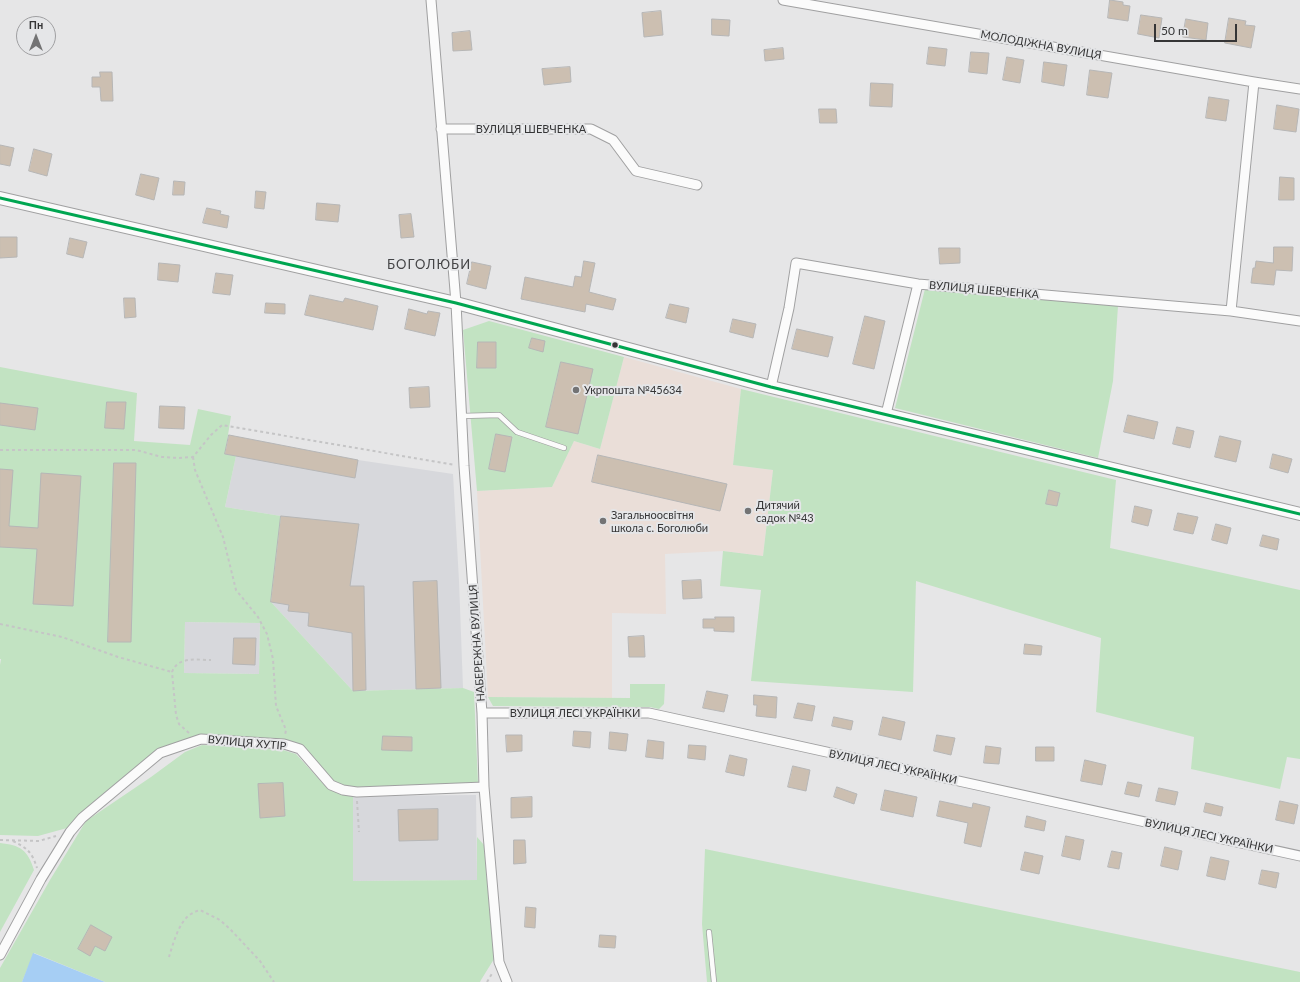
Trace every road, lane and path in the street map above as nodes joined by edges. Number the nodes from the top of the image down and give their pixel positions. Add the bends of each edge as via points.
1 (431, 0) edge
2 (783, 0) edge
3 (1254, 82) junction
4 (1300, 89) edge
5 (441, 129) junction
6 (697, 185) dead end
7 (0, 198) edge
8 (918, 284) junction
9 (456, 303) junction
10 (1231, 311) junction
11 (1300, 321) edge
12 (771, 387) junction
13 (886, 414) junction
14 (461, 416) junction
15 (564, 448) dead end
16 (0, 450) edge
17 (193, 457) junction
18 (464, 466) junction
19 (1300, 514) edge
20 (0, 624) edge
21 (211, 660) dead end
22 (172, 672) junction
23 (482, 713) junction
24 (201, 739) junction
25 (284, 744) junction
26 (484, 787) junction
27 (357, 792) junction
28 (70, 832) junction
29 (358, 832) dead end
30 (0, 840) edge
31 (12, 840) junction
32 (1300, 856) edge
33 (41, 879) junction
34 (709, 932) dead end
35 (0, 954) edge
36 (169, 957) dead end
37 (274, 982) edge
38 (507, 982) edge
39 (714, 982) edge

1 - 5 street
2 - 3 street, МОЛОДІЖНА ВУЛИЦЯ
3 - 4 street, МОЛОДІЖНА ВУЛИЦЯ
3 - 10 street
5 - 6 street, ВУЛИЦЯ ШЕВЧЕНКА via 591,130 613,140 636,171
5 - 9 street
7 - 9 street
8 - 10 street, ВУЛИЦЯ ШЕВЧЕНКА
8 - 12 street, ВУЛИЦЯ ШЕВЧЕНКА via 796,263 789,308
8 - 13 street
9 - 12 street
9 - 14 street, НАБЕРЕЖНА ВУЛИЦЯ
10 - 11 street, ВУЛИЦЯ ШЕВЧЕНКА
12 - 13 street
13 - 19 street
14 - 15 lane via 498,415 517,432
14 - 18 street, НАБЕРЕЖНА ВУЛИЦЯ
16 - 17 path via 136,450 162,457
17 - 18 path via 222,425
17 - 25 path via 223,537 236,590 258,617 267,634 273,659 276,706 286,730
18 - 23 street, НАБЕРЕЖНА ВУЛИЦЯ
20 - 22 path via 62,637 118,657
21 - 22 path via 185,660 174,666
22 - 24 path via 179,724
23 - 26 street, НАБЕРЕЖНА ВУЛИЦЯ
23 - 32 street, ВУЛИЦЯ ЛЕСІ УКРАЇНКИ via 649,713
24 - 25 street, ВУЛИЦЯ ХУТІР
24 - 28 street, ВУЛИЦЯ ХУТІР via 160,753 82,818
25 - 27 street, ВУЛИЦЯ ХУТІР via 300,749 331,785
26 - 27 street, ВУЛИЦЯ ХУТІР
26 - 38 street, НАБЕРЕЖНА ВУЛИЦЯ via 499,962
27 - 29 path
28 - 31 path via 39,841
28 - 33 street, ВУЛИЦЯ ХУТІР
30 - 31 path
31 - 33 path via 26,848 33,857
33 - 35 street, ВУЛИЦЯ ХУТІР
34 - 39 lane
36 - 37 path via 173,941 183,921 190,914 200,910 220,920 230,929 260,961

